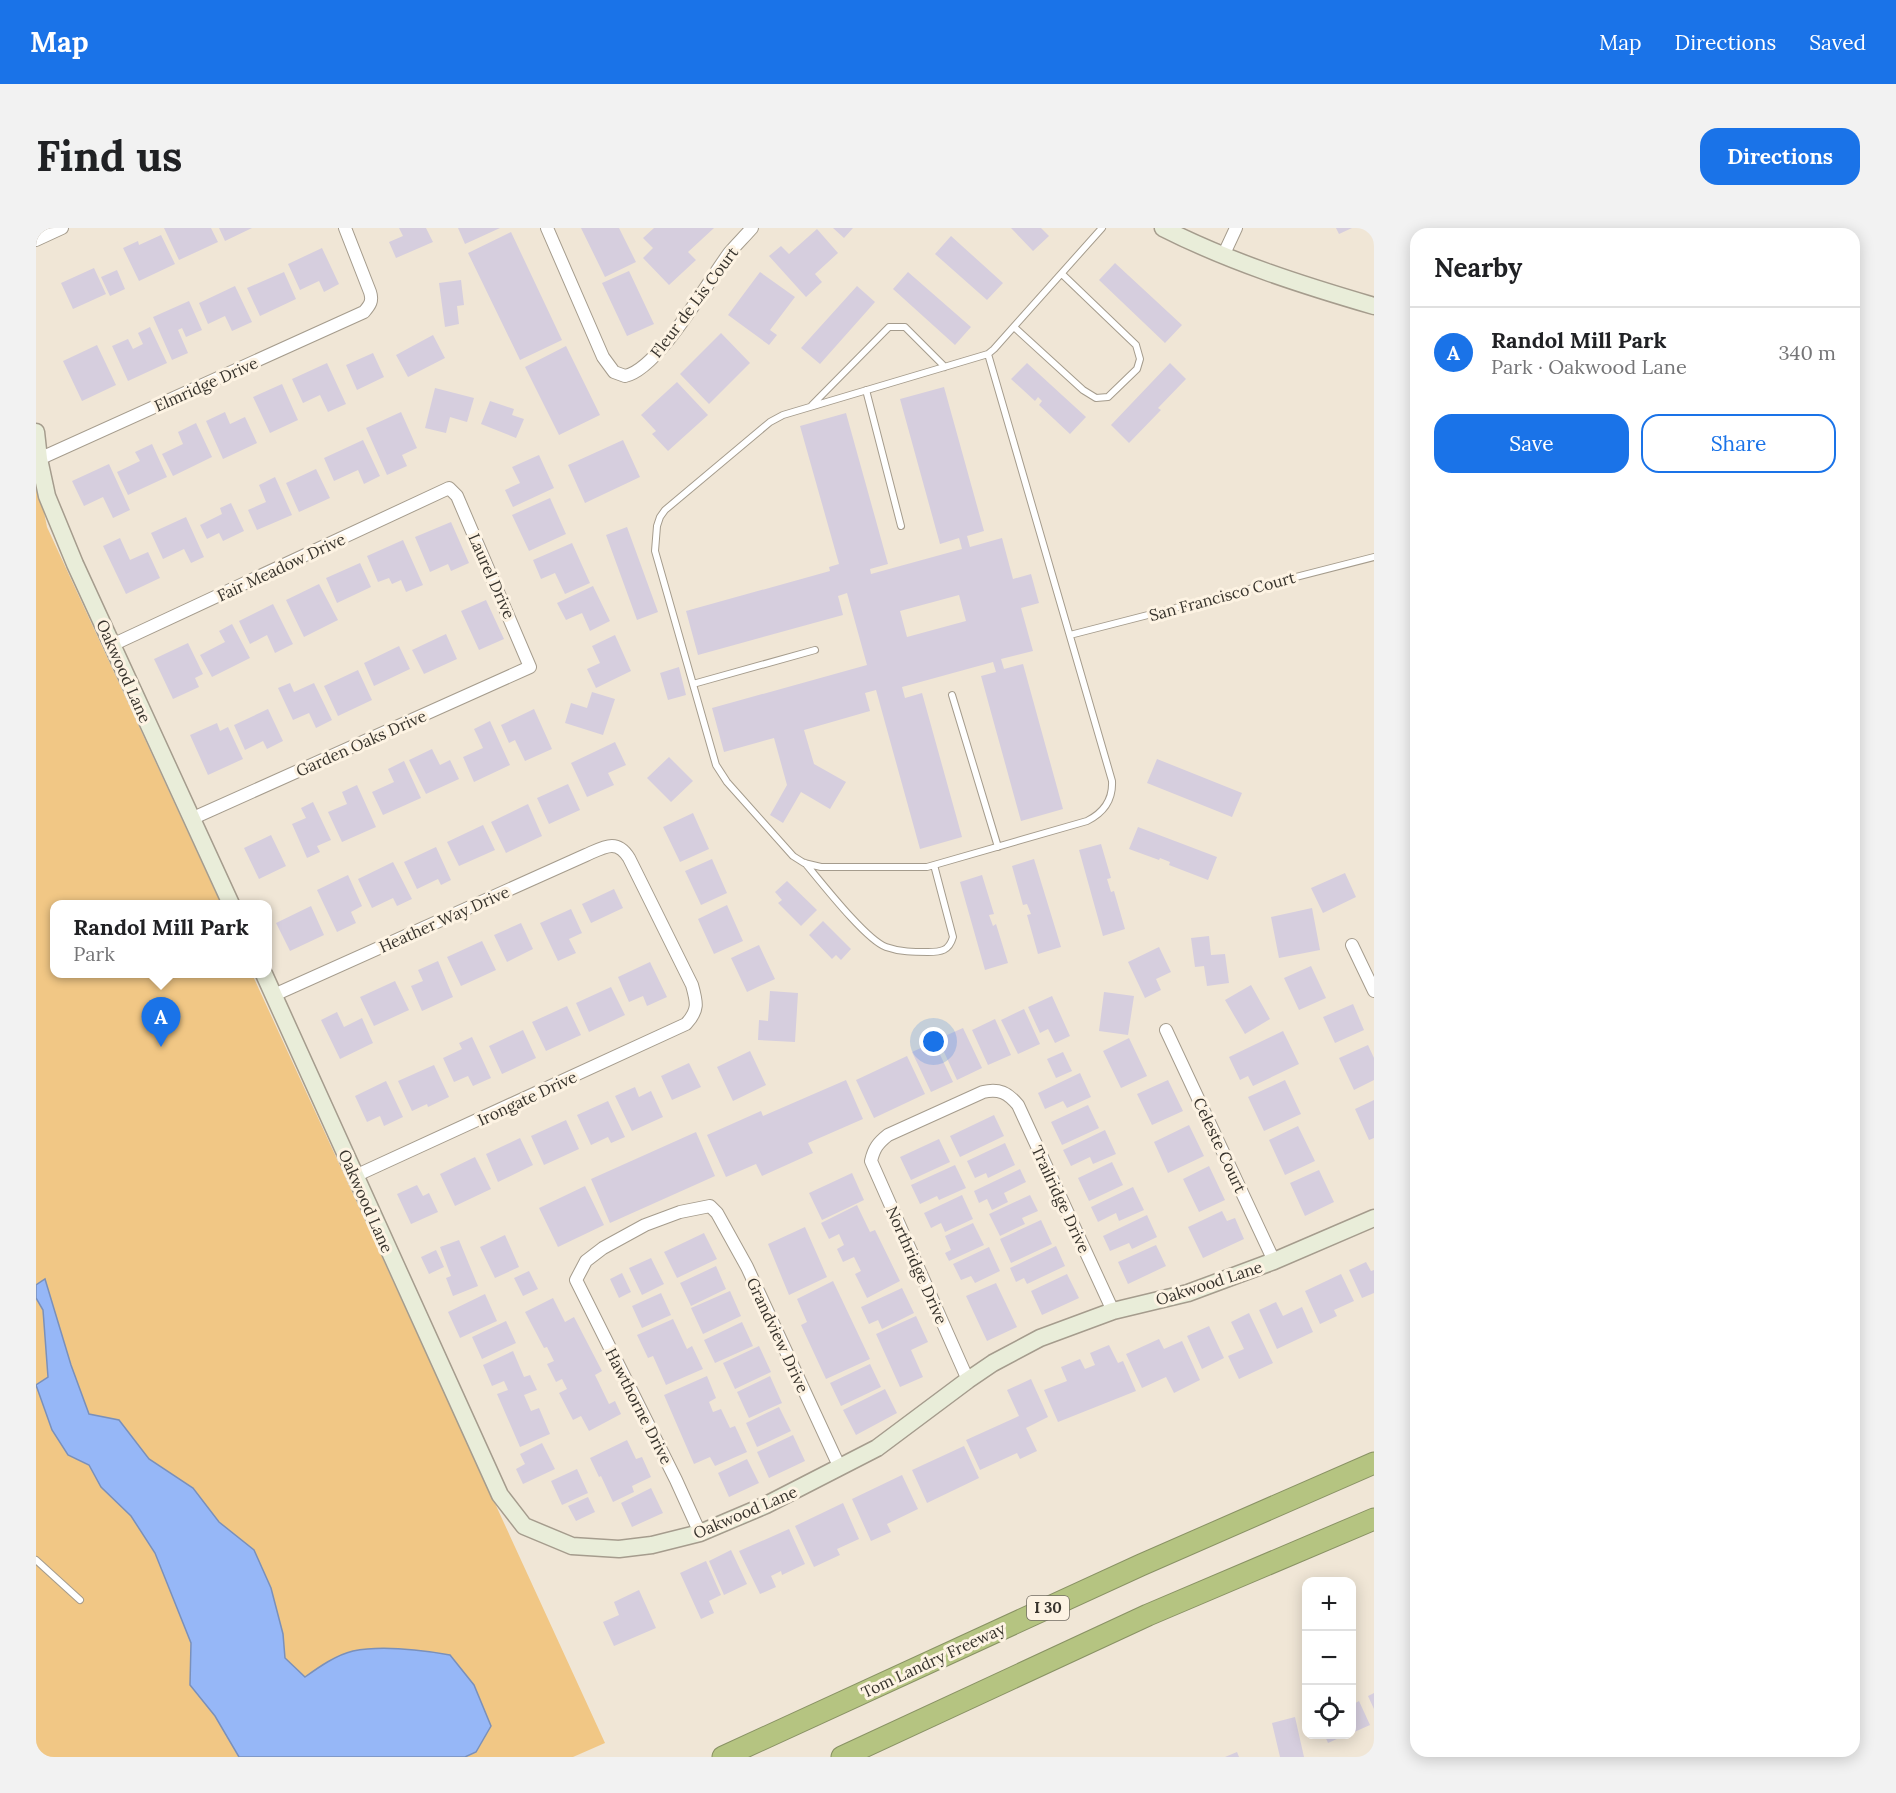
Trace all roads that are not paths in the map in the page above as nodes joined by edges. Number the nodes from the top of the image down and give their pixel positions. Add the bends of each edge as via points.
1 (62, 228) edge
2 (345, 228) edge
3 (547, 228) edge
4 (752, 228) edge
5 (1102, 228) edge
6 (1163, 228) edge
7 (1236, 228) edge
8 (36, 240) edge
9 (1223, 256) junction
10 (1062, 274) junction
11 (1374, 306) edge
12 (1014, 327) junction
13 (988, 354) junction
14 (945, 367) junction
15 (866, 390) junction
16 (811, 407) junction
17 (36, 432) edge
18 (39, 459) junction
19 (449, 489) joint
20 (901, 526) dead end
21 (1374, 556) edge
22 (1070, 636) junction
23 (112, 645) junction
24 (816, 651) dead end
25 (530, 667) joint
26 (693, 684) junction
27 (952, 694) dead end
28 (191, 819) junction
29 (998, 847) junction
30 (804, 863) junction
31 (933, 865) junction
32 (229, 900) edge
33 (1352, 945) dead end
34 (266, 978) edge
35 (1374, 991) edge
36 (274, 995) junction
37 (695, 1014) joint
38 (1166, 1029) dead end
39 (1003, 1092) joint
40 (355, 1176) junction
41 (710, 1206) joint
42 (1374, 1218) edge
43 (1274, 1261) junction
44 (1113, 1311) junction
45 (968, 1380) junction
46 (1374, 1463) edge
47 (840, 1468) junction
48 (1374, 1519) edge
49 (700, 1533) junction
50 (36, 1560) edge
51 (80, 1600) dead end
52 (723, 1757) edge
53 (842, 1757) edge

1 - 8 street
2 - 18 street, Elmridge Drive via 372,298 364,312
3 - 4 street, Fleur de Lis Court via 603,357 614,372 625,376 650,360
5 - 10 lane
6 - 9 street
7 - 9 street
9 - 11 street via 1297,284
10 - 12 lane
10 - 12 lane via 1136,345 1140,359 1137,369 1108,396 1096,398
12 - 13 lane
13 - 14 lane
13 - 22 lane
14 - 15 lane
14 - 16 lane via 905,327 889,327
15 - 16 lane
15 - 20 lane
16 - 26 lane via 770,422 660,518 655,551
17 - 18 street, Oakwood Lane
18 - 23 street, Oakwood Lane via 47,496
19 - 23 street, Fair Meadow Drive
19 - 25 street, Laurel Drive via 457,496
21 - 22 lane, San Francisco Court
22 - 29 lane via 1112,781 1110,797 1101,811 1087,821
23 - 28 street, Oakwood Lane
24 - 26 lane
25 - 28 street, Garden Oaks Drive
26 - 30 lane via 716,765 793,856
27 - 29 lane
28 - 32 street, Oakwood Lane
29 - 31 lane
30 - 31 lane via 821,867
30 - 31 lane via 878,944 904,952 939,952 951,944 953,937
33 - 35 street
34 - 36 street, Oakwood Lane
36 - 37 street, Heather Way Drive via 593,852 616,846 625,850 692,985
36 - 40 street, Oakwood Lane
37 - 40 street, Irongate Drive via 686,1024 663,1035
38 - 43 street, Celeste Court
39 - 44 street, Trailridge Drive via 1018,1105
39 - 45 street, Northridge Drive via 983,1092 888,1135 873,1149 876,1172
40 - 49 street, Oakwood Lane via 500,1495 524,1526 572,1546 594,1548 652,1545
41 - 47 street, Grandview Drive via 747,1267
41 - 49 street, Hawthorne Drive via 680,1212 603,1248 586,1261 576,1280
42 - 43 street, Oakwood Lane
43 - 44 street, Oakwood Lane via 1188,1293
44 - 45 street, Oakwood Lane via 1040,1338
45 - 47 street, Oakwood Lane via 877,1448
46 - 52 highway, Tom Landry Freeway / I 30
47 - 49 street, Oakwood Lane
48 - 53 highway via 1148,1615
50 - 51 lane

